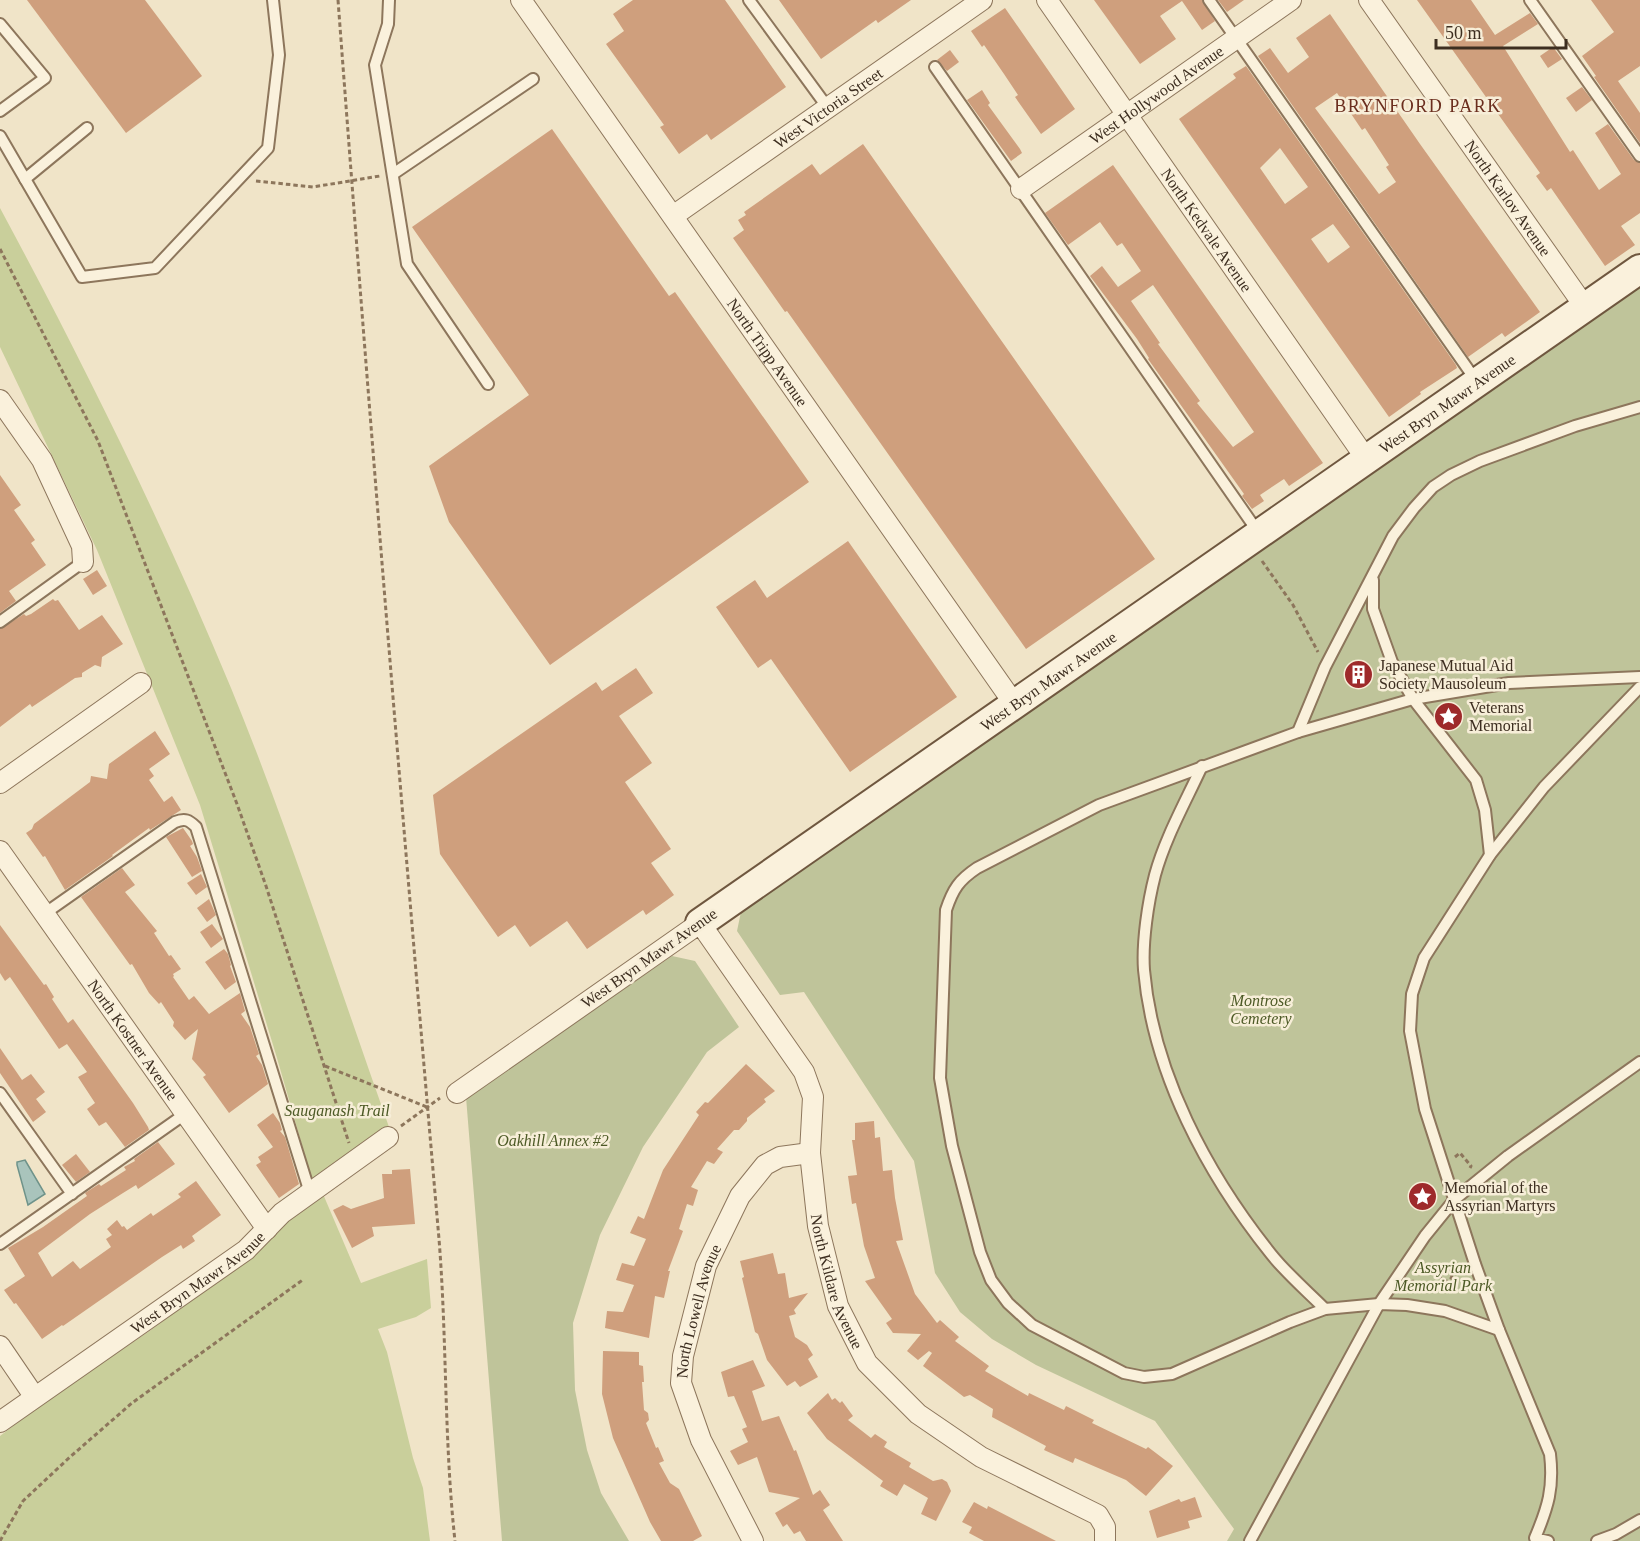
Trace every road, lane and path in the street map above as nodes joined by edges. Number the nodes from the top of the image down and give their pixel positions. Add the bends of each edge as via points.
1 (273, 0) edge
2 (338, 0) edge
3 (389, 0) edge
4 (521, 0) edge
5 (749, 0) edge
6 (982, 0) edge
7 (1047, 0) edge
8 (1209, 0) edge
9 (1291, 0) edge
10 (1369, 0) edge
11 (1530, 0) edge
12 (0, 24) edge
13 (1236, 38) junction
14 (935, 67) dead end
15 (532, 79) dead end
16 (828, 108) junction
17 (0, 111) edge
18 (1127, 115) junction
19 (87, 128) dead end
20 (0, 136) edge
21 (1640, 156) edge
22 (393, 174) junction
23 (25, 179) junction
24 (239, 179) junction
25 (352, 181) junction
26 (1020, 189) junction
27 (673, 216) junction
28 (0, 249) edge
29 (1640, 269) edge
30 (1585, 307) junction
31 (1478, 382) junction
32 (488, 384) dead end
33 (0, 400) edge
34 (1640, 407) edge
35 (1367, 460) junction
36 (1254, 538) junction
37 (83, 562) joint
38 (1373, 577) junction
39 (0, 622) edge
40 (1325, 667) junction
41 (1640, 677) edge
42 (141, 683) dead end
43 (1640, 687) edge
44 (1413, 699) junction
45 (1015, 705) junction
46 (1298, 732) junction
47 (1202, 766) junction
48 (0, 783) edge
49 (0, 851) edge
50 (1490, 855) junction
51 (44, 914) junction
52 (700, 923) junction
53 (1640, 1062) edge
54 (325, 1066) junction
55 (0, 1093) edge
56 (457, 1093) joint
57 (427, 1107) junction
58 (185, 1114) junction
59 (394, 1132) joint
60 (810, 1153) junction
61 (355, 1161) junction
62 (310, 1192) junction
63 (72, 1194) junction
64 (1455, 1199) junction
65 (267, 1229) junction
66 (0, 1244) edge
67 (1407, 1264) junction
68 (304, 1279) dead end
69 (1442, 1279) joint
70 (1379, 1304) junction
71 (1421, 1307) junction
72 (1325, 1309) junction
73 (1499, 1330) junction
74 (0, 1346) edge
75 (34, 1396) junction
76 (0, 1422) edge
77 (1640, 1520) edge
78 (1534, 1539) edge
79 (0, 1541) edge
80 (455, 1541) edge
81 (753, 1541) edge
82 (1105, 1541) edge
83 (1251, 1541) edge
84 (1548, 1541) edge
85 (1597, 1541) edge

1 - 24 lane via 279,55 268,148
2 - 25 path
3 - 22 lane via 388,24 375,65
4 - 27 street, North Tripp Avenue
5 - 16 lane
6 - 16 street, West Victoria Street
7 - 18 street, North Kedvale Avenue
8 - 13 lane
9 - 13 street, West Hollywood Avenue
10 - 30 street, North Karlov Avenue
11 - 21 lane
12 - 17 lane via 45,78
13 - 18 street, West Hollywood Avenue
13 - 31 lane
14 - 26 lane
15 - 22 lane
16 - 27 street, West Victoria Street
18 - 26 street, West Hollywood Avenue
18 - 35 street, North Kedvale Avenue
19 - 23 lane
20 - 23 lane
22 - 25 path
22 - 32 lane via 407,264
23 - 24 lane via 82,277 155,268
24 - 25 path via 313,187
25 - 57 path
26 - 36 lane
27 - 45 street, North Tripp Avenue
28 - 54 path via 98,441 237,804
29 - 30 street, West Bryn Mawr Avenue
30 - 31 street, West Bryn Mawr Avenue
31 - 35 street, West Bryn Mawr Avenue
33 - 37 street via 42,460 82,546
34 - 38 lane via 1575,426 1450,475 1414,507 1393,536
35 - 36 street, West Bryn Mawr Avenue
36 - 40 path
36 - 45 street, West Bryn Mawr Avenue
37 - 39 lane
38 - 40 lane
38 - 44 lane via 1375,616 1392,662
40 - 46 lane
41 - 44 lane via 1509,683
42 - 48 street
43 - 50 lane via 1544,787
44 - 46 lane
44 - 50 lane via 1476,780 1485,810
45 - 52 street, West Bryn Mawr Avenue
46 - 47 lane
47 - 72 lane via 1155,874 1144,968 1151,1014 1167,1074 1198,1143 1233,1202 1272,1255
47 - 72 lane via 1099,805 977,868 962,878 951,894 946,910 940,1078 952,1146 980,1252 991,1280 1008,1303 1032,1325 1124,1373 1144,1377 1172,1374
49 - 51 street, North Kostner Avenue
50 - 64 lane via 1424,958 1412,994 1410,1031 1425,1109
51 - 58 street, North Kostner Avenue
51 - 62 lane via 175,822 183,819 196,827
52 - 56 street, West Bryn Mawr Avenue
52 - 60 street, North Kildare Avenue via 804,1072 813,1097
53 - 64 lane via 1508,1156
54 - 57 path
54 - 61 path
55 - 63 lane
56 - 57 path via 450,1091
57 - 59 path
57 - 80 path via 444,1304
58 - 63 lane
58 - 65 street, North Kostner Avenue
59 - 61 street, West Bryn Mawr Avenue
60 - 81 street, North Lowell Avenue via 780,1157 765,1165 740,1196 706,1266 683,1356 681,1383 701,1440
60 - 82 street, North Kildare Avenue via 818,1226 838,1306 867,1363 918,1414 981,1457 1098,1515 1105,1527
61 - 62 street, West Bryn Mawr Avenue
62 - 65 street, West Bryn Mawr Avenue
63 - 66 lane
64 - 67 lane
64 - 73 lane
65 - 75 street, West Bryn Mawr Avenue via 246,1250
67 - 70 lane
67 - 71 path
68 - 79 path via 132,1403 70,1456 23,1502
69 - 69 path via 1449,1280 1451,1271 1442,1270
70 - 71 lane
70 - 72 lane
70 - 83 lane
71 - 73 lane
73 - 78 lane via 1550,1454 1551,1492
74 - 75 street
75 - 76 street, West Bryn Mawr Avenue
77 - 85 lane
78 - 84 lane

